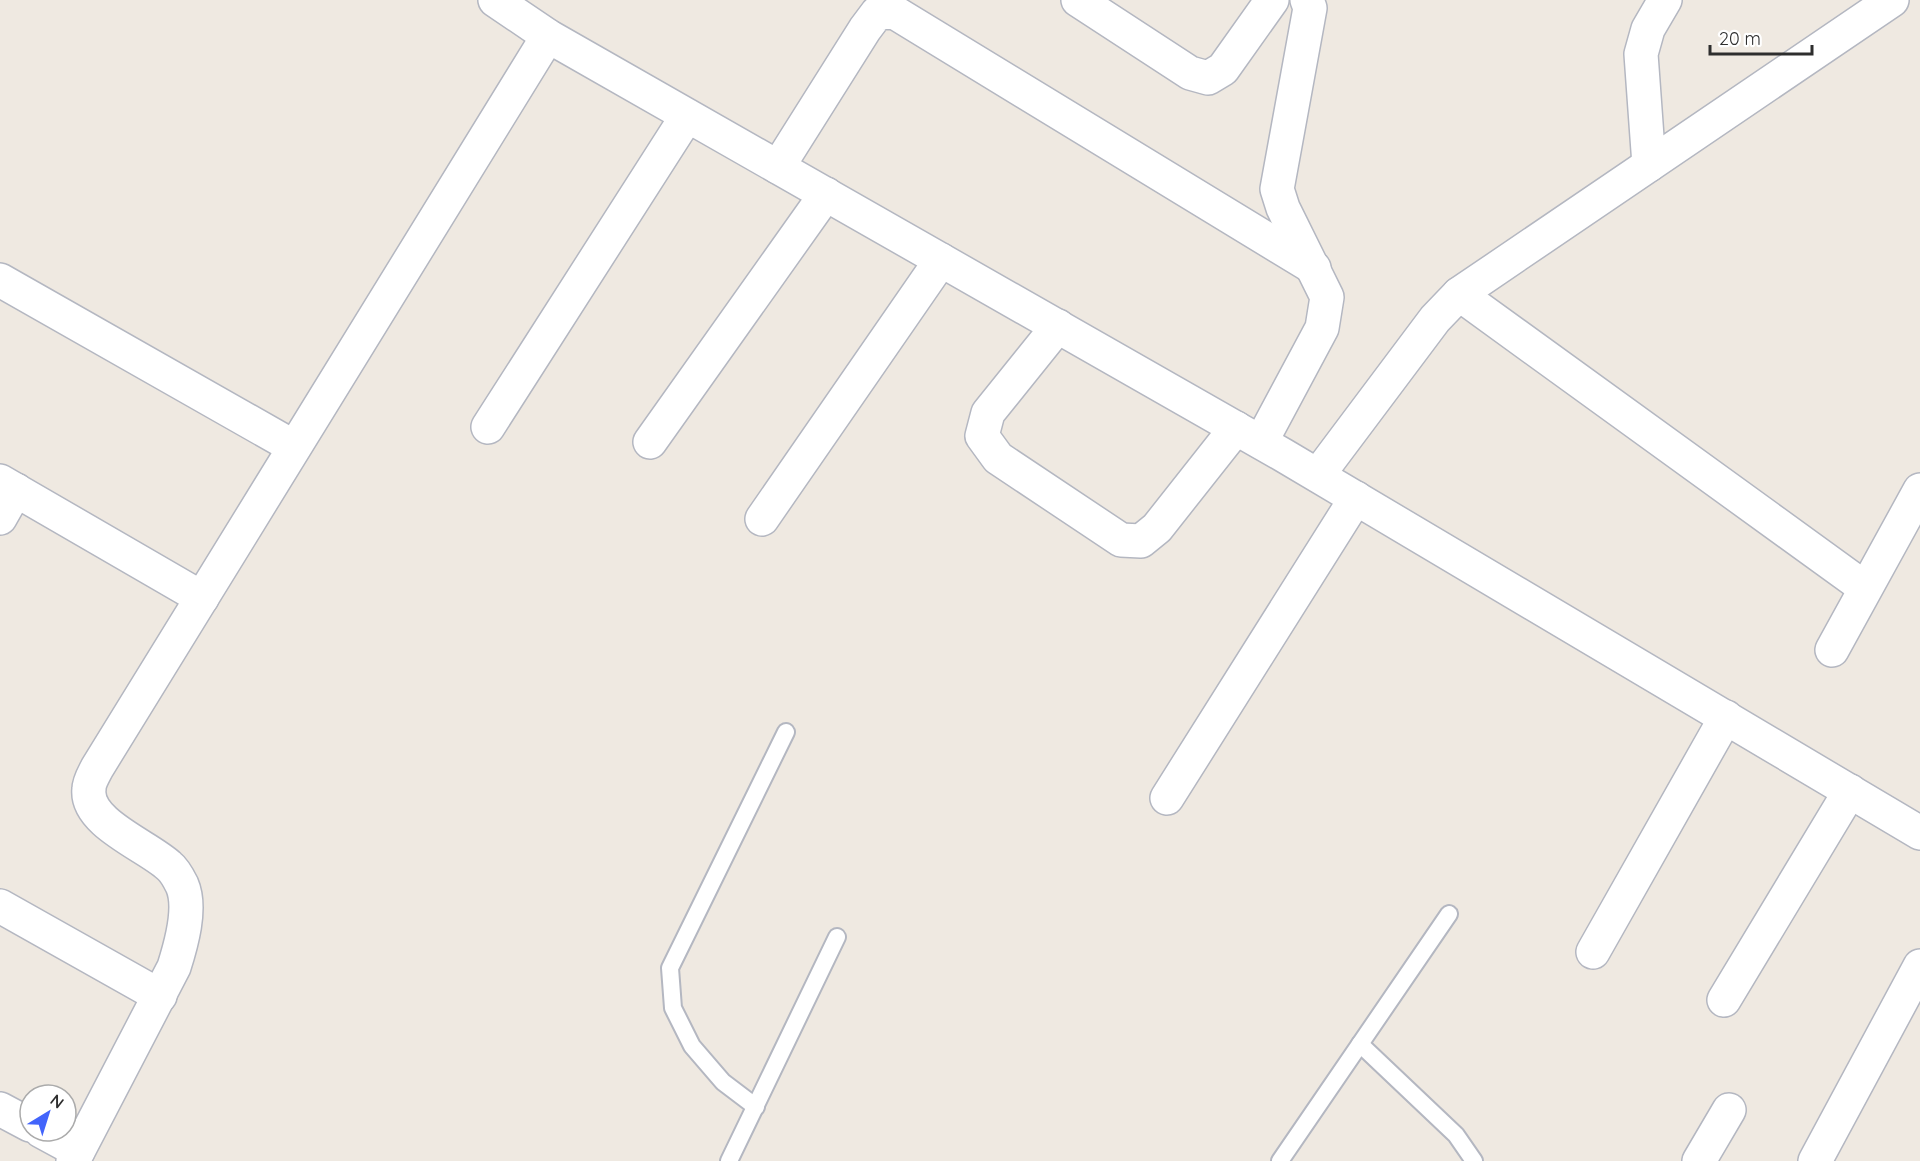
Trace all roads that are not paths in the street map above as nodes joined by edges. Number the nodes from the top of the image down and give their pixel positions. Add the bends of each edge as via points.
1 (495, 0) edge
2 (1078, 0) edge
3 (1272, 0) edge
4 (1665, 0) edge
5 (1885, 2) edge
6 (1310, 3) edge
7 (548, 36) junction
8 (687, 116) junction
9 (1649, 165) junction
10 (778, 167) junction
11 (826, 194) junction
12 (941, 260) junction
13 (1314, 268) junction
14 (0, 280) edge
15 (1459, 294) junction
16 (1058, 326) junction
17 (488, 427) dead end
18 (1249, 435) junction
19 (650, 442) dead end
20 (294, 447) junction
21 (1318, 475) junction
22 (1920, 490) edge
23 (5, 496) edge
24 (1356, 498) junction
25 (762, 519) dead end
26 (1865, 588) junction
27 (202, 598) junction
28 (1832, 650) dead end
29 (1726, 717) junction
30 (786, 732) dead end
31 (1850, 791) junction
32 (1167, 798) dead end
33 (1920, 832) edge
34 (0, 906) edge
35 (1449, 914) dead end
36 (837, 937) dead end
37 (1593, 952) dead end
38 (1920, 966) edge
39 (160, 996) junction
40 (1724, 1000) dead end
41 (1360, 1044) junction
42 (756, 1107) junction
43 (0, 1109) edge
44 (1729, 1110) dead end
45 (18, 1119) edge
46 (57, 1143) edge
47 (75, 1156) edge
48 (729, 1161) edge
49 (1280, 1161) edge
50 (1474, 1161) edge
51 (1699, 1161) edge
52 (1815, 1161) edge

1 - 7 street
2 - 3 street via 1190,73 1208,78 1223,69
4 - 9 street via 1648,29 1641,54
5 - 9 street
6 - 13 street via 1277,189
7 - 8 street
7 - 20 street
8 - 10 street
8 - 17 street
9 - 15 street
10 - 11 street
10 - 13 street via 865,29 877,13 894,12
11 - 12 street
11 - 19 street
12 - 16 street
12 - 25 street
13 - 18 street via 1327,297 1322,328
14 - 20 street
15 - 21 street via 1435,318
15 - 26 street
16 - 18 street
16 - 18 street via 988,413 982,436 998,458 1121,540 1141,540 1157,528
18 - 21 street
20 - 27 street
21 - 24 street
22 - 26 street
23 - 27 street
24 - 29 street
24 - 32 street
26 - 28 street
27 - 39 street via 88,788 90,803 100,818 170,867 183,886 186,911 182,940
29 - 31 street
29 - 37 street
30 - 42 lane via 670,968 673,1008 692,1046 723,1082
31 - 33 street
31 - 40 street
34 - 39 street
35 - 41 lane
36 - 42 lane
38 - 52 street
39 - 47 street
41 - 49 lane
41 - 50 lane via 1456,1135
42 - 48 lane
43 - 45 street
44 - 51 street
46 - 47 street

